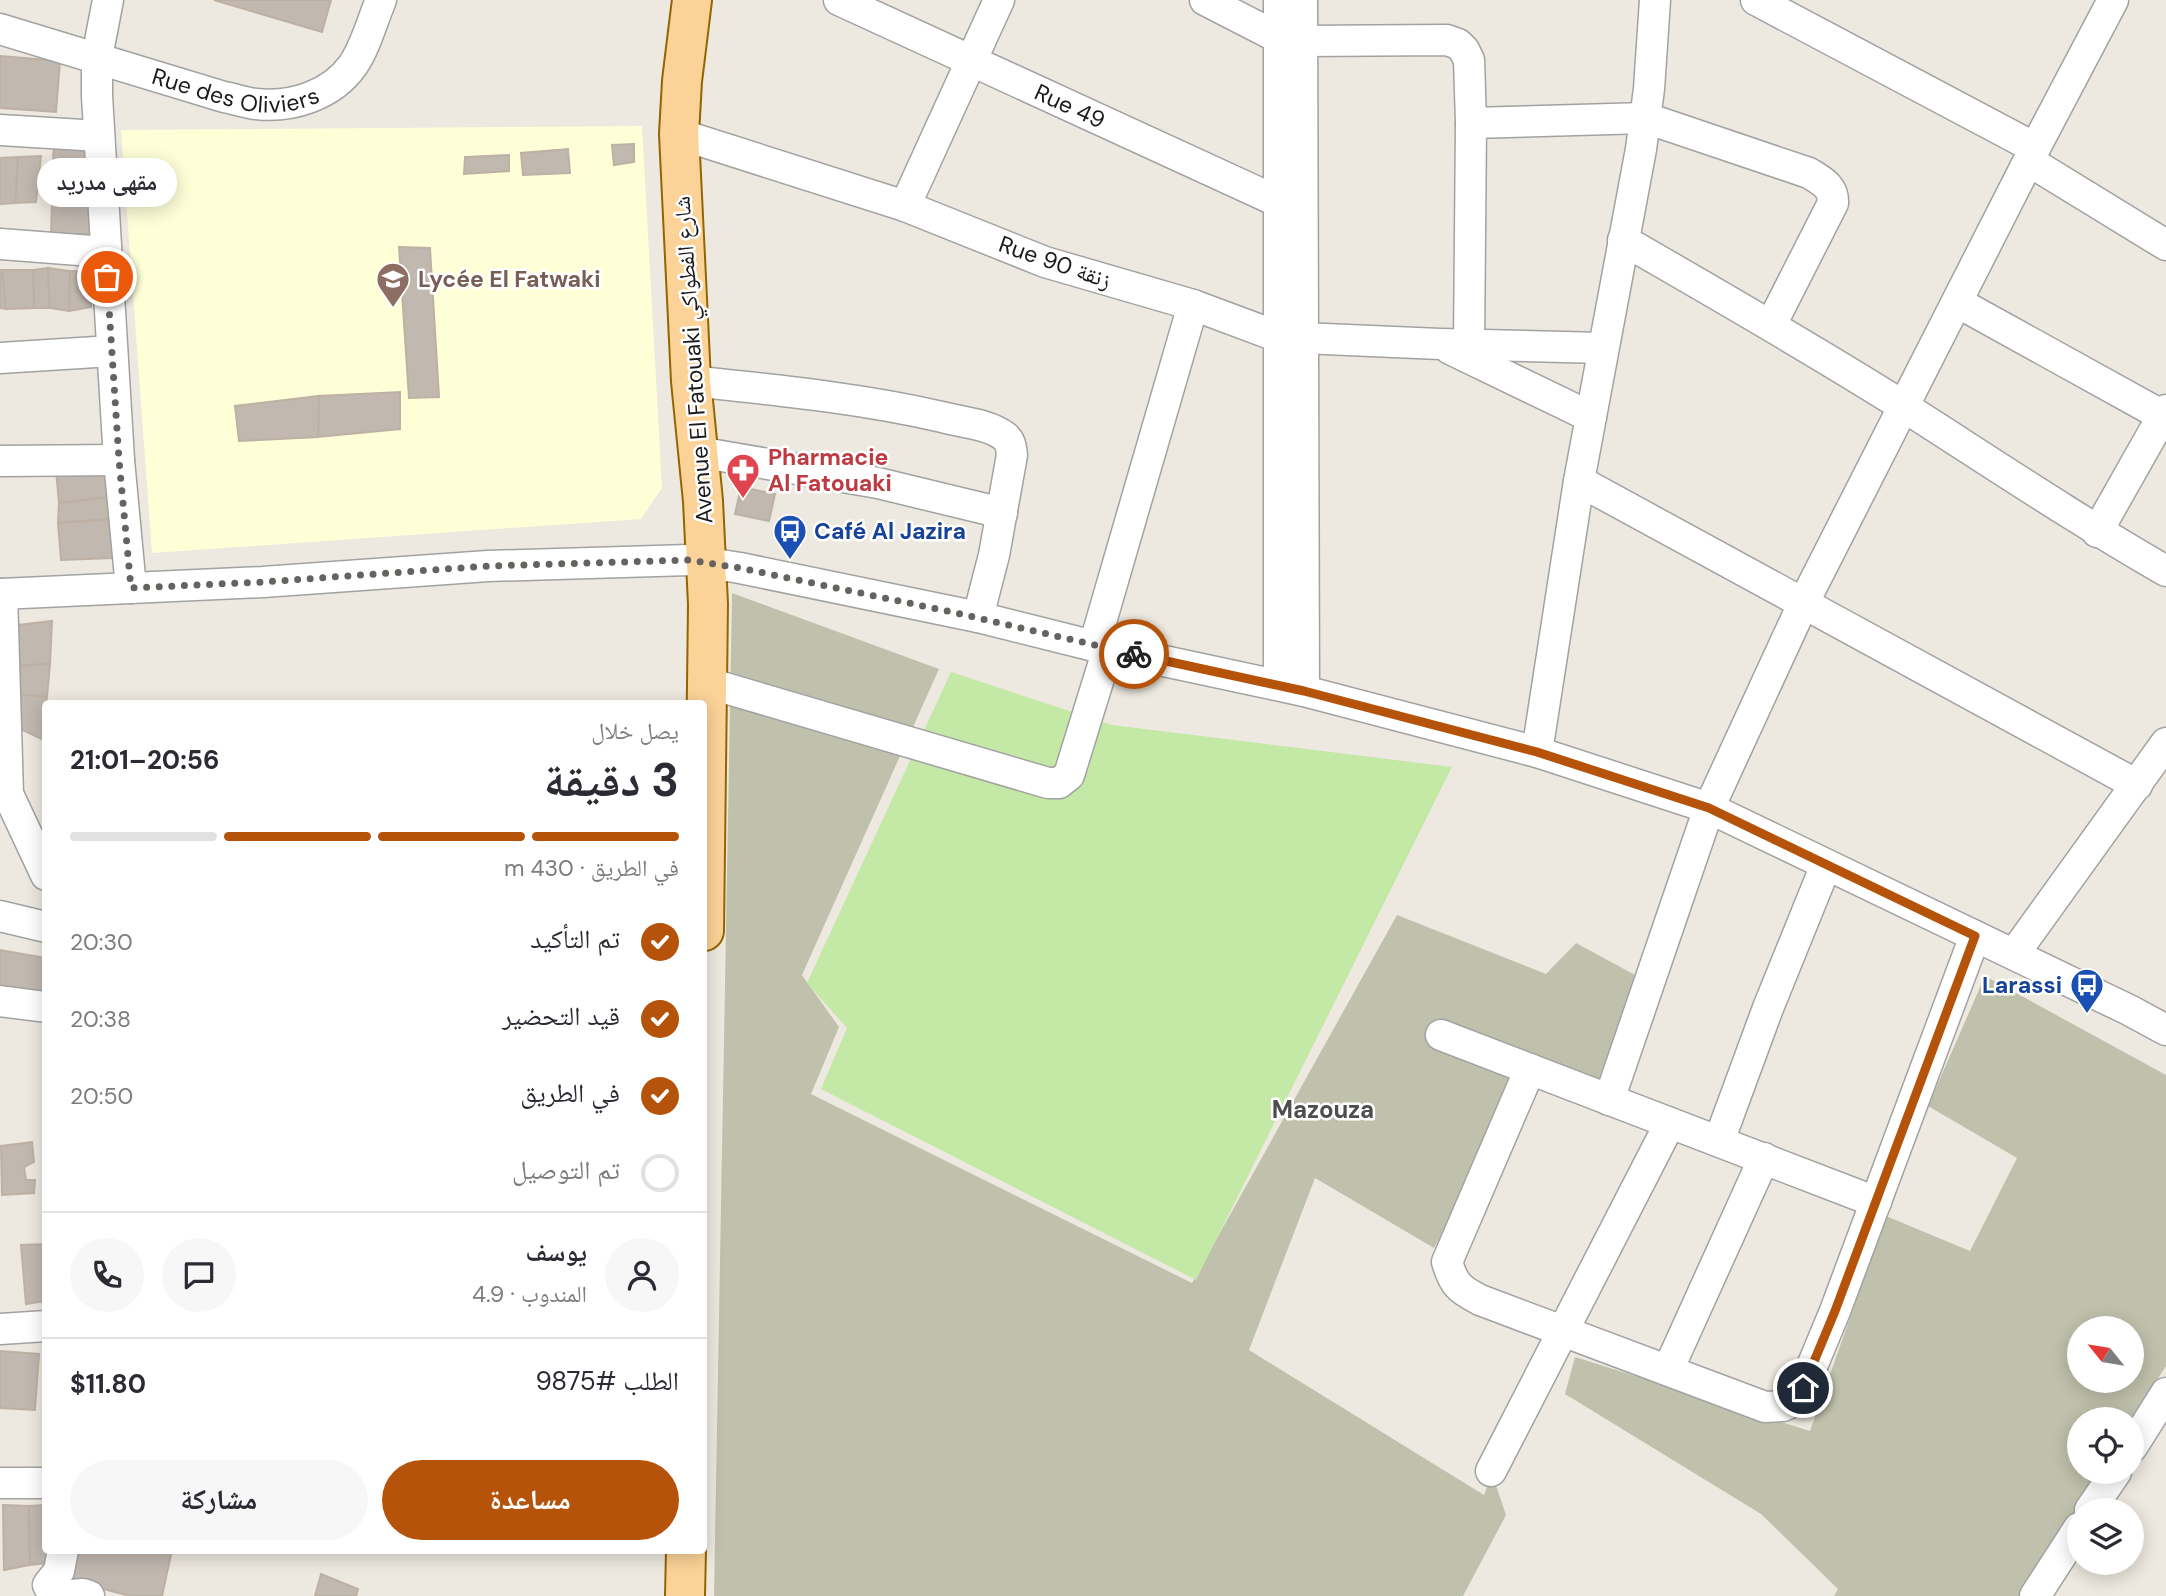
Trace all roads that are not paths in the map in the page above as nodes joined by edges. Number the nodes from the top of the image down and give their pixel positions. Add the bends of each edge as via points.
1 (108, 0) edge
2 (381, 0) edge
3 (692, 0) edge
4 (839, 0) edge
5 (999, 0) edge
6 (1205, 0) edge
7 (1279, 0) edge
8 (1302, 0) edge
9 (1656, 0) edge
10 (1756, 0) edge
11 (2113, 0) edge
12 (0, 29) edge
13 (1291, 39) junction
14 (97, 57) junction
15 (971, 60) junction
16 (1646, 118) junction
17 (1471, 123) junction
18 (0, 130) edge
19 (679, 134) junction
20 (99, 136) junction
21 (2032, 154) junction
22 (1290, 201) junction
23 (905, 206) junction
24 (1623, 240) junction
25 (0, 244) edge
26 (2166, 245) edge
27 (105, 252) junction
28 (1957, 302) junction
29 (1193, 305) junction
30 (1771, 325) junction
31 (1291, 338) junction
32 (1603, 348) junction
33 (112, 351) junction
34 (1468, 351) junction
35 (0, 358) edge
36 (691, 381) junction
37 (1904, 407) junction
38 (2164, 413) edge
39 (1591, 417) junction
40 (698, 452) junction
41 (119, 460) junction
42 (0, 461) edge
43 (1579, 481) junction
44 (1002, 513) junction
45 (2097, 532) junction
46 (707, 562) junction
47 (2166, 572) edge
48 (131, 588) junction
49 (1, 594) edge
50 (1803, 604) junction
51 (978, 617) junction
52 (1101, 647) junction
53 (708, 684) junction
54 (1291, 688) junction
55 (2166, 743) edge
56 (707, 746) edge
57 (1537, 752) junction
58 (2137, 785) junction
59 (4, 789) edge
60 (1709, 808) junction
61 (1826, 864) junction
62 (42, 867) edge
63 (0, 916) edge
64 (42, 926) edge
65 (1975, 936) junction
66 (2014, 954) junction
67 (0, 1001) edge
68 (42, 1006) edge
69 (2166, 1030) edge
70 (1441, 1035) dead end
71 (1530, 1069) junction
72 (1609, 1100) junction
73 (1670, 1123) junction
74 (1719, 1142) junction
75 (1763, 1158) junction
76 (1876, 1202) junction
77 (42, 1326) edge
78 (0, 1329) edge
79 (1564, 1330) junction
80 (1668, 1370) junction
81 (2166, 1392) edge
82 (2148, 1435) edge
83 (1491, 1471) dead end
84 (0, 1483) edge
85 (42, 1483) edge
86 (2067, 1547) edge
87 (62, 1554) edge
88 (686, 1554) edge
89 (54, 1596) edge
90 (62, 1596) edge
91 (89, 1596) edge
92 (685, 1596) edge
93 (2035, 1596) edge

1 - 14 street
2 - 14 street, Rue des Oliviers via 353,65 328,89 290,102 258,104 225,97
3 - 19 main road, Avenue El Fatouaki شارع الفطواكي
4 - 15 street, Rue 49
5 - 15 street
6 - 13 street
7 - 13 street
8 - 13 street
9 - 16 street
10 - 21 street
11 - 21 street
12 - 14 street, Rue des Oliviers
13 - 17 street via 1447,40 1458,44 1469,60
13 - 22 street
14 - 20 street
15 - 22 street, Rue 49
15 - 23 street
16 - 17 street
16 - 24 street
16 - 30 street via 1809,173 1831,190 1833,203
17 - 34 street
18 - 20 street
19 - 23 street, Rue 90 زنقة
19 - 36 main road, Avenue El Fatouaki شارع الفطواكي
20 - 27 street
21 - 26 street
21 - 28 street
22 - 31 street
23 - 29 street, Rue 90 زنقة via 1045,262
24 - 30 street
24 - 32 street
25 - 27 street
27 - 33 street
28 - 37 street
28 - 38 street
29 - 31 street, Rue 90 زنقة
29 - 52 street
30 - 37 street
31 - 34 street, Rue 90 زنقة via 1440,345
31 - 54 street
32 - 34 street
32 - 39 street
33 - 35 street
33 - 41 street
34 - 39 street
36 - 40 main road, Avenue El Fatouaki شارع الفطواكي
36 - 44 street via 893,406 998,432 1008,440 1012,455
37 - 45 street
37 - 50 street
38 - 45 street
39 - 43 street
40 - 44 street via 878,483
40 - 46 main road, Avenue El Fatouaki شارع الفطواكي
41 - 42 street
41 - 48 street
43 - 50 street
43 - 57 street
44 - 51 street
45 - 47 street
46 - 48 street via 488,566
46 - 51 street
46 - 53 main road, Avenue El Fatouaki شارع الفطواكي
48 - 49 street
49 - 59 street
50 - 58 street
50 - 60 street
51 - 52 street
52 - 53 street via 1069,775 1059,783
52 - 54 street
53 - 56 main road, Avenue El Fatouaki شارع الفطواكي
54 - 57 street
55 - 58 street
57 - 60 street
58 - 66 street
59 - 62 street
60 - 61 street
60 - 72 street
61 - 65 street
61 - 74 street
63 - 64 street
65 - 66 street
65 - 76 street
66 - 69 street
67 - 68 street
70 - 71 street
71 - 72 street
71 - 79 street via 1447,1262 1460,1289
72 - 73 street
73 - 74 street
73 - 79 street
74 - 75 street
75 - 76 street
75 - 80 street
76 - 80 street via 1835,1311 1794,1401 1765,1407
77 - 78 street
79 - 80 street
79 - 83 street
81 - 82 street
84 - 85 street
86 - 93 street
87 - 89 street via 59,1571 48,1585
88 - 92 main road
90 - 91 street

